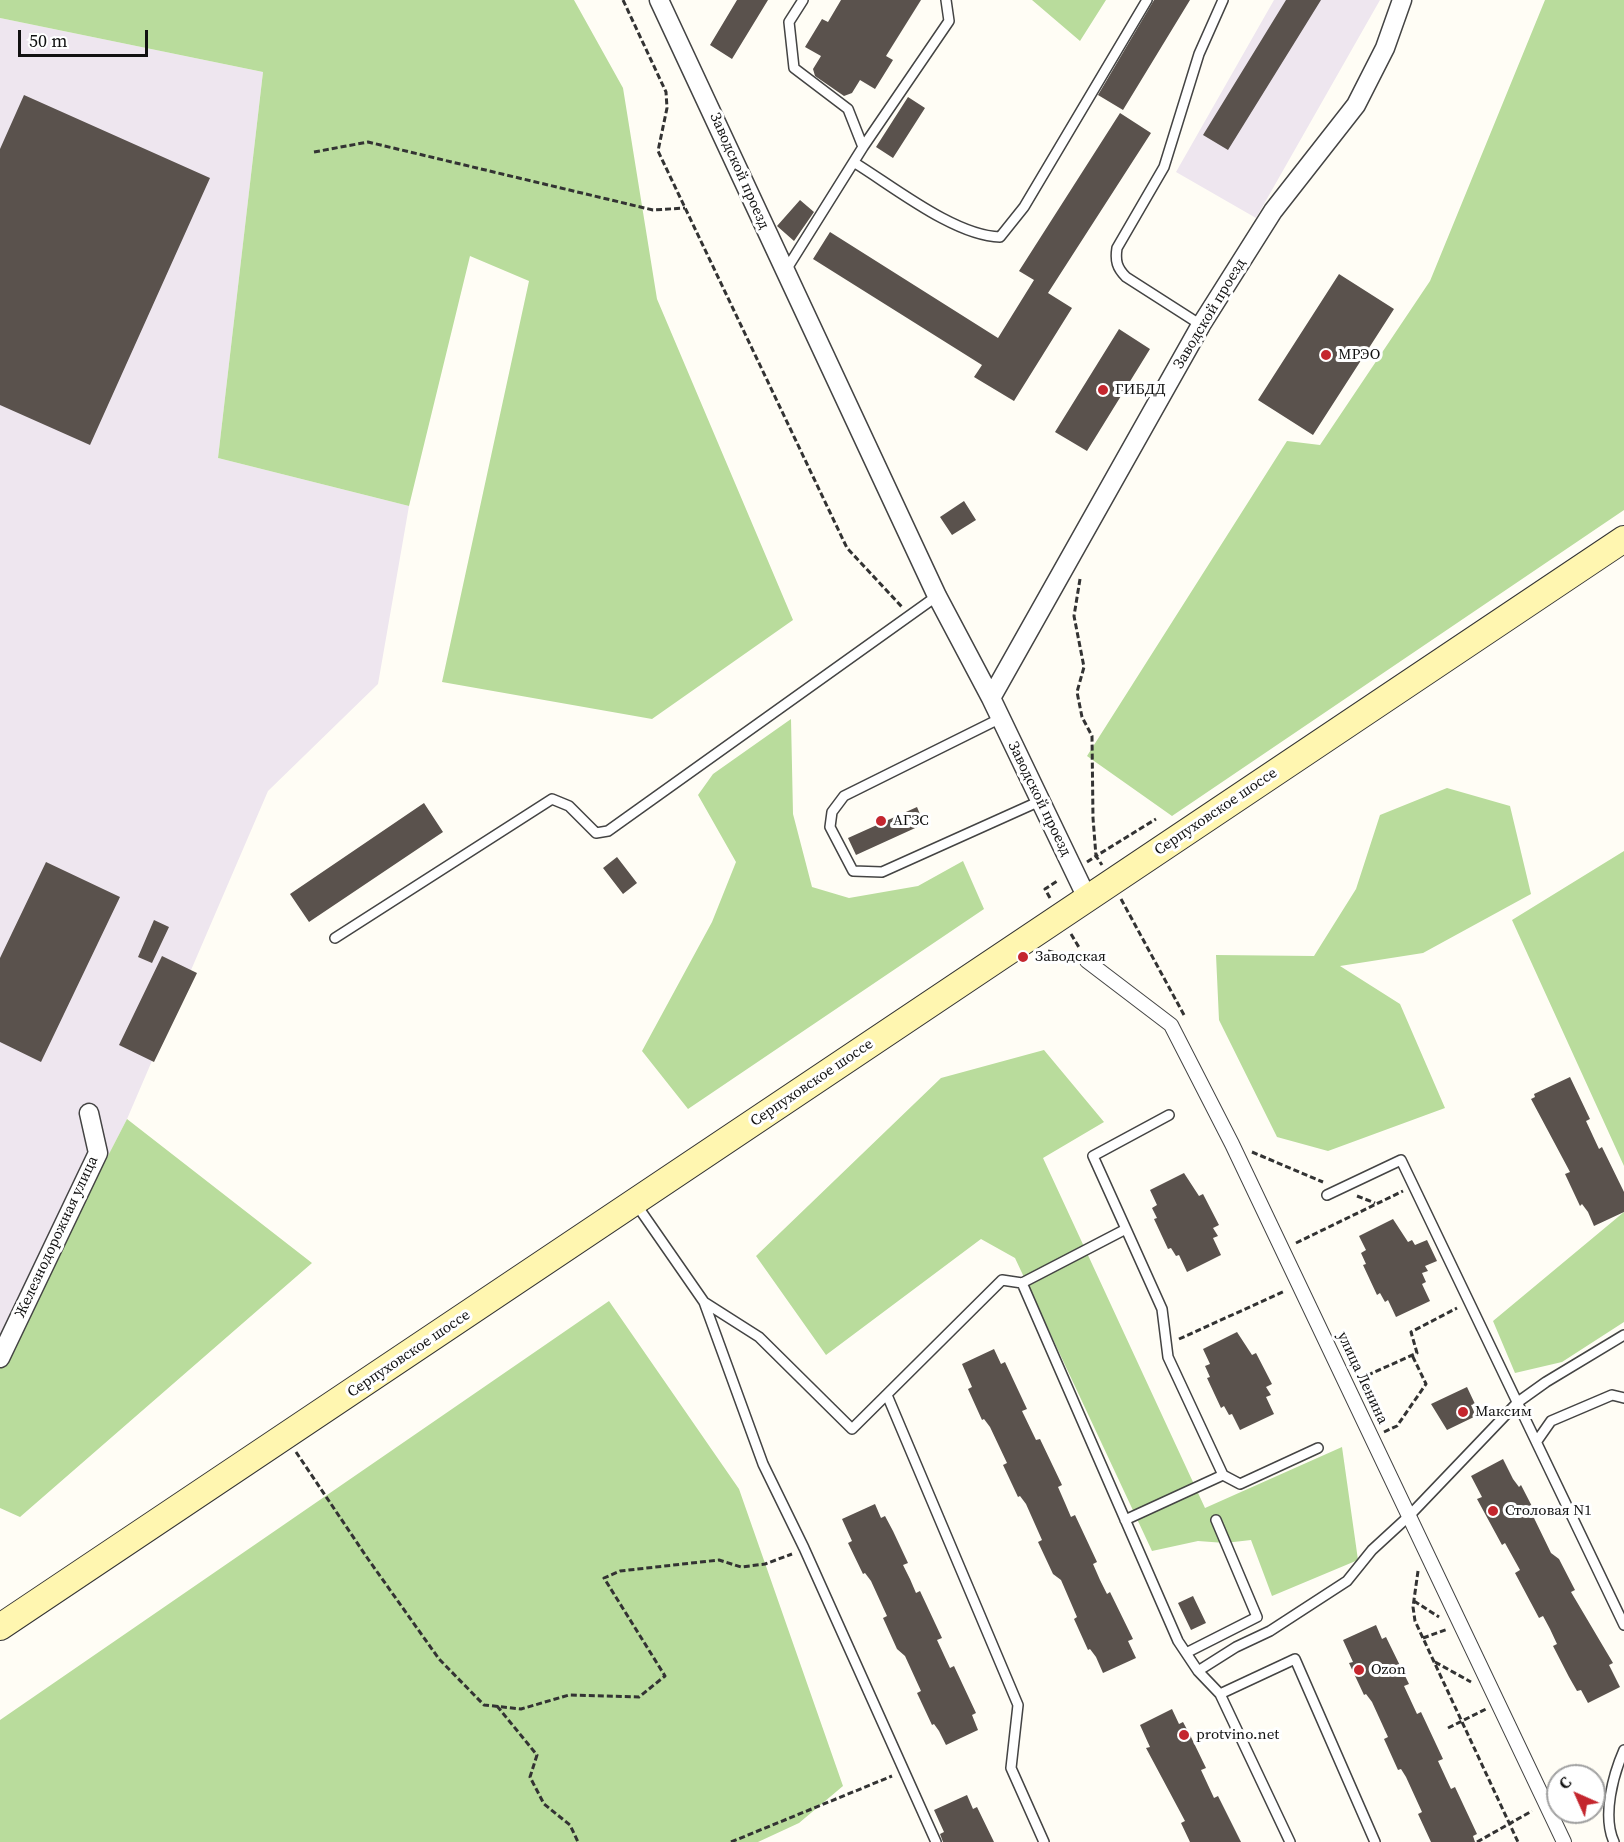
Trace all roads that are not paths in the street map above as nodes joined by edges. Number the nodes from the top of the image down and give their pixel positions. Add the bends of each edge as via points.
1 (659, 0) edge
2 (803, 0) edge
3 (946, 0) edge
4 (1147, 0) edge
5 (1223, 0) edge
6 (1402, 0) edge
7 (863, 147) junction
8 (855, 163) junction
9 (784, 272) junction
10 (1201, 324) junction
11 (1624, 538) edge
12 (937, 596) junction
13 (991, 699) junction
14 (1001, 718) junction
15 (1040, 801) junction
16 (1088, 900) junction
17 (335, 938) dead end
18 (1087, 961) road end
19 (89, 1113) dead end
20 (1169, 1115) dead end
21 (1327, 1196) dead end
22 (635, 1202) junction
23 (1126, 1229) junction
24 (1022, 1283) junction
25 (704, 1302) junction
26 (1624, 1335) edge
27 (0, 1358) edge
28 (887, 1395) junction
29 (1624, 1398) edge
30 (1518, 1402) junction
31 (1537, 1441) junction
32 (1317, 1448) dead end
33 (1223, 1475) junction
34 (1409, 1516) junction
35 (1125, 1520) junction
36 (1216, 1520) dead end
37 (1624, 1624) edge
38 (0, 1627) edge
39 (1186, 1653) junction
40 (1198, 1671) junction
41 (1220, 1694) junction
42 (1624, 1750) edge
43 (936, 1842) edge
44 (1044, 1842) edge
45 (1290, 1842) edge
46 (1376, 1842) edge
47 (1564, 1842) edge
48 (1614, 1842) edge

1 - 9 street, Заводской проезд
2 - 7 lane via 789,22 794,68 848,109
3 - 7 lane via 949,21
4 - 8 lane via 1024,207 1000,237 974,234 954,224
5 - 10 lane via 1199,54 1164,167 1118,248 1116,260 1126,277
6 - 10 street, Заводской проезд via 1385,48 1356,105 1273,211
7 - 8 lane
8 - 9 lane
9 - 12 street, Заводской проезд
10 - 13 street, Заводской проезд
11 - 16 main road, Серпуховское шоссе
12 - 13 street, Заводской проезд
12 - 17 lane via 608,831 596,833 569,806 552,800
13 - 14 street, Заводской проезд
14 - 15 street, Заводской проезд
14 - 15 lane via 844,796 832,812 830,827 853,871 882,872
15 - 16 street, Заводской проезд
16 - 22 main road, Серпуховское шоссе
18 - 34 street, улица Ленина via 1171,1025
19 - 27 street, Железнодорожная улица via 98,1153
20 - 23 lane via 1093,1156
21 - 30 lane via 1401,1160
22 - 25 lane
22 - 38 main road, Серпуховское шоссе
23 - 24 lane
23 - 33 lane via 1162,1309 1168,1357
24 - 28 lane via 1002,1280
24 - 35 lane
25 - 28 lane via 759,1337 852,1429
25 - 43 lane via 763,1464
26 - 30 lane
28 - 44 lane via 1018,1705 1011,1768
29 - 31 lane via 1612,1395 1551,1421
30 - 31 lane
30 - 34 lane
31 - 37 lane
32 - 33 lane via 1240,1484
33 - 35 lane
34 - 40 lane via 1347,1581
34 - 47 street, улица Ленина
35 - 39 lane
36 - 39 lane via 1257,1617
39 - 40 lane
40 - 41 lane
41 - 45 lane
41 - 46 lane via 1295,1659
42 - 48 lane via 1610,1808 1609,1832

